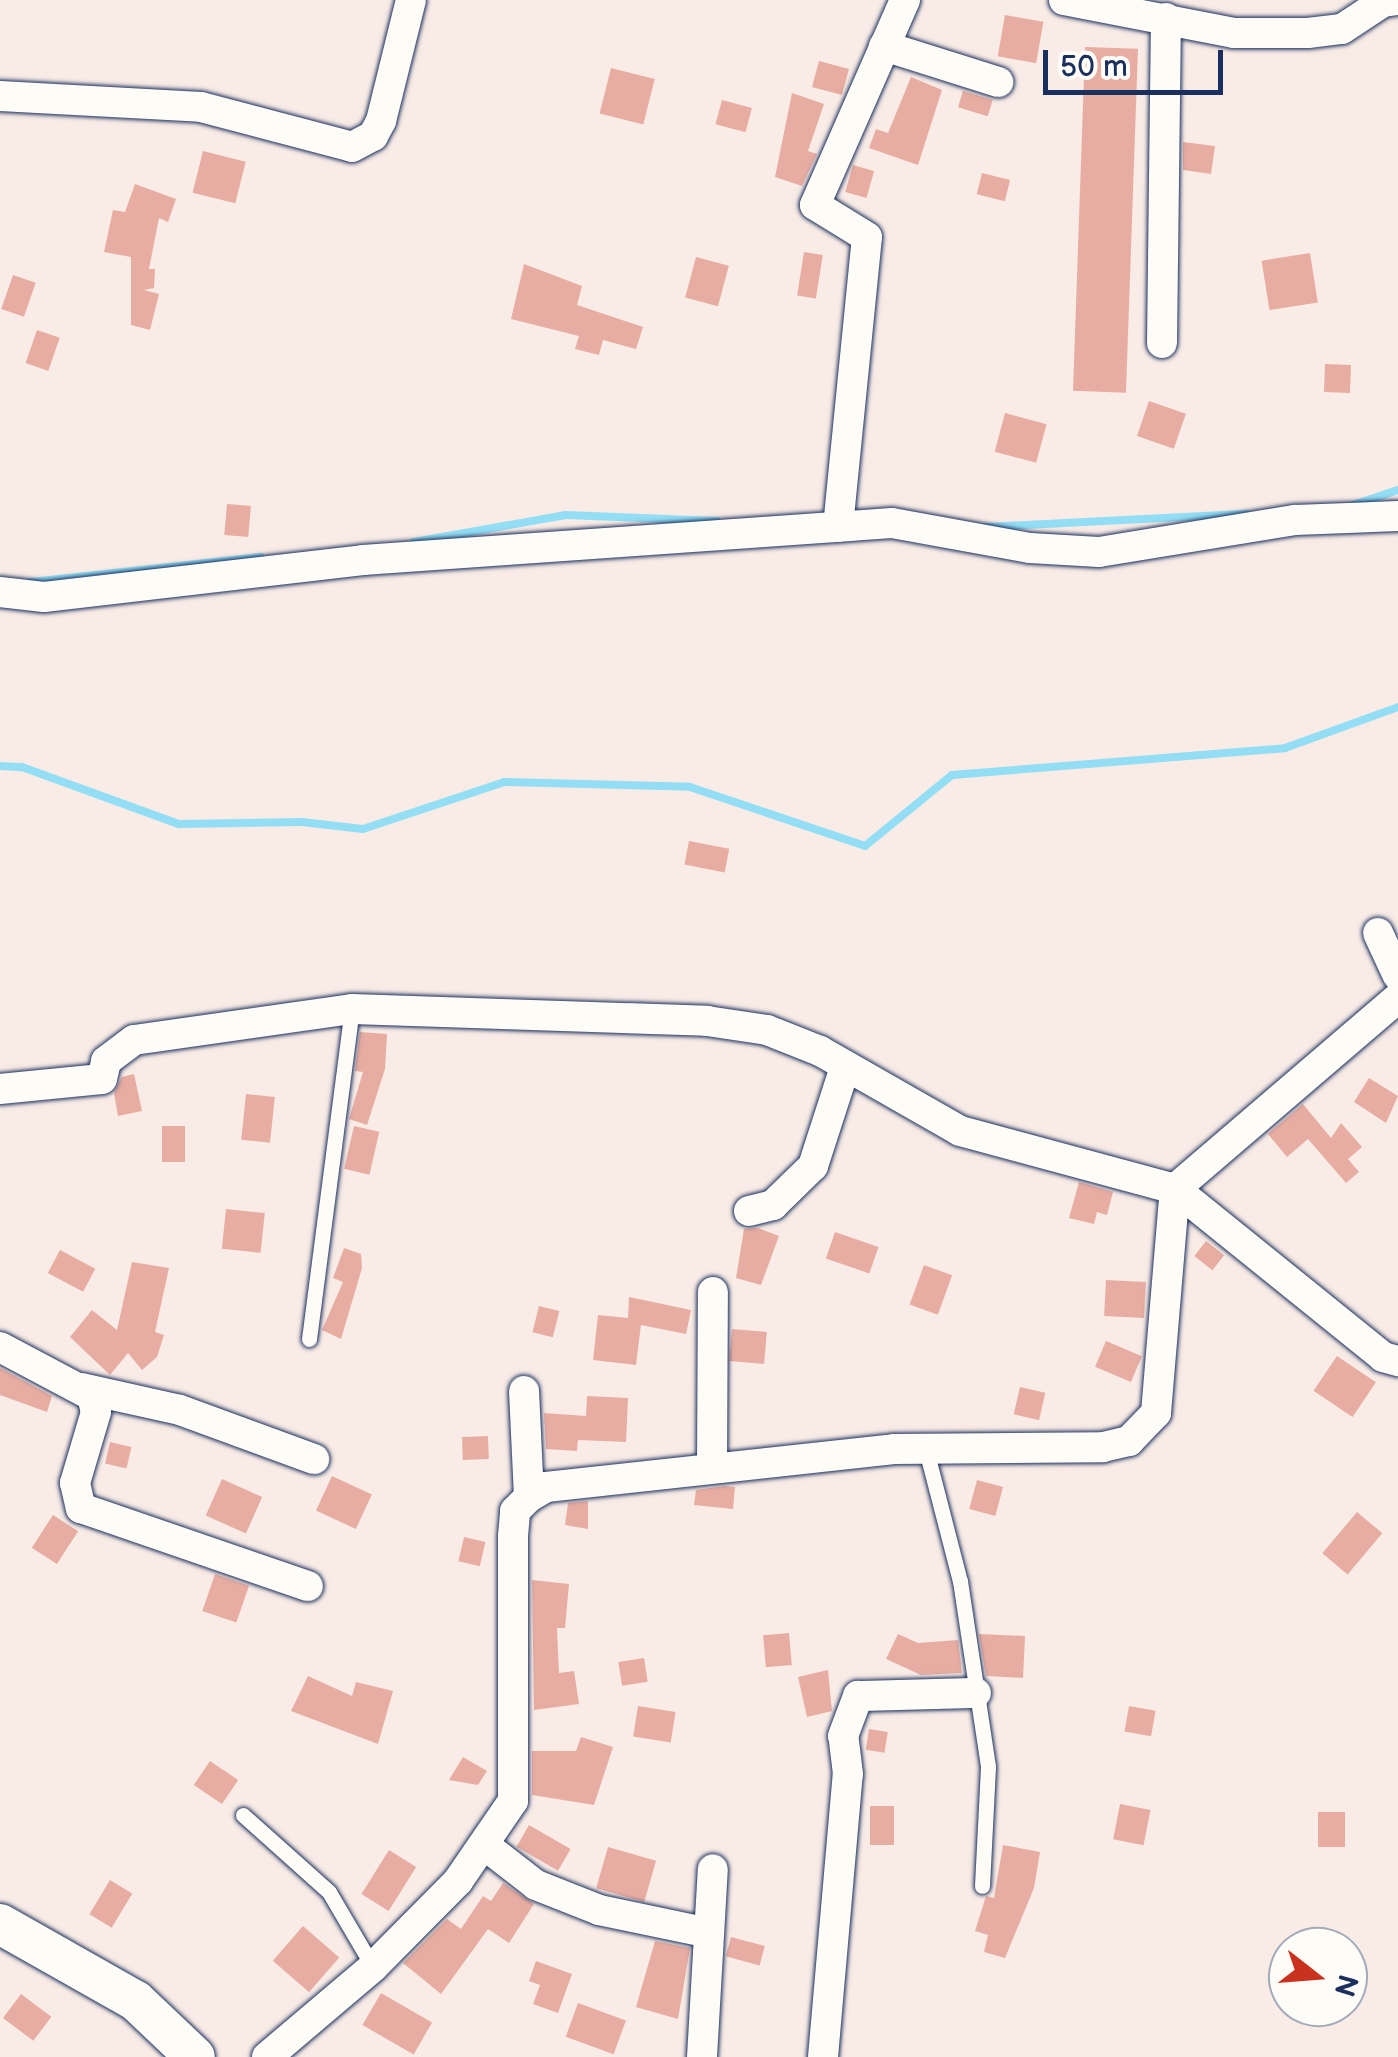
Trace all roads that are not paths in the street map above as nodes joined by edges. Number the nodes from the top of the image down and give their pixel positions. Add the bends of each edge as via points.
1 (411, 0) edge
2 (904, 0) edge
3 (1064, 0) edge
4 (1398, 0) edge
5 (1166, 18) junction
6 (884, 46) junction
7 (998, 82) dead end
8 (0, 96) edge
9 (1162, 343) dead end
10 (1398, 516) edge
11 (838, 528) junction
12 (0, 592) edge
13 (1378, 932) dead end
14 (1398, 976) edge
15 (1398, 998) edge
16 (352, 1009) junction
17 (845, 1067) junction
18 (0, 1089) edge
19 (1174, 1188) junction
20 (749, 1211) dead end
21 (713, 1292) dead end
22 (309, 1339) dead end
23 (0, 1347) edge
24 (1398, 1360) edge
25 (82, 1388) junction
26 (524, 1391) dead end
27 (926, 1446) junction
28 (314, 1459) dead end
29 (712, 1468) junction
30 (529, 1497) junction
31 (308, 1586) dead end
32 (976, 1693) junction
33 (242, 1814) dead end
34 (487, 1847) junction
35 (713, 1868) dead end
36 (982, 1886) dead end
37 (0, 1924) edge
38 (709, 1933) junction
39 (373, 1968) junction
40 (195, 2057) edge
41 (266, 2057) edge
42 (702, 2057) edge
43 (823, 2057) edge

1 - 8 street via 381,122 352,147 202,106
2 - 6 street
3 - 5 street
4 - 5 street via 1383,2 1342,29 1308,33 1233,33
5 - 9 street
6 - 7 street
6 - 11 street via 815,205 867,237
10 - 11 street via 1295,520 1100,552 1030,548 892,524
11 - 12 street via 363,560 44,597
13 - 14 street
15 - 19 street
16 - 17 street via 707,1021 767,1030
16 - 18 street via 134,1040 106,1061 102,1079
16 - 22 lane
17 - 19 street via 960,1131
17 - 20 street via 813,1166 773,1205
19 - 24 street via 1383,1357
19 - 27 street via 1156,1413 1129,1440 1103,1447
21 - 29 street
23 - 25 street
25 - 28 street via 180,1410
25 - 31 street via 96,1412 76,1473 81,1508
26 - 30 street
27 - 29 street
27 - 32 lane via 960,1581
29 - 30 street via 546,1487
30 - 34 street via 515,1511 516,1781
32 - 36 lane via 988,1767
32 - 43 street via 858,1696 843,1736 848,1774
33 - 39 lane via 329,1892
34 - 38 street via 536,1886 599,1910
34 - 39 street
35 - 38 street
37 - 40 main road via 136,2002
38 - 42 street
39 - 41 street

